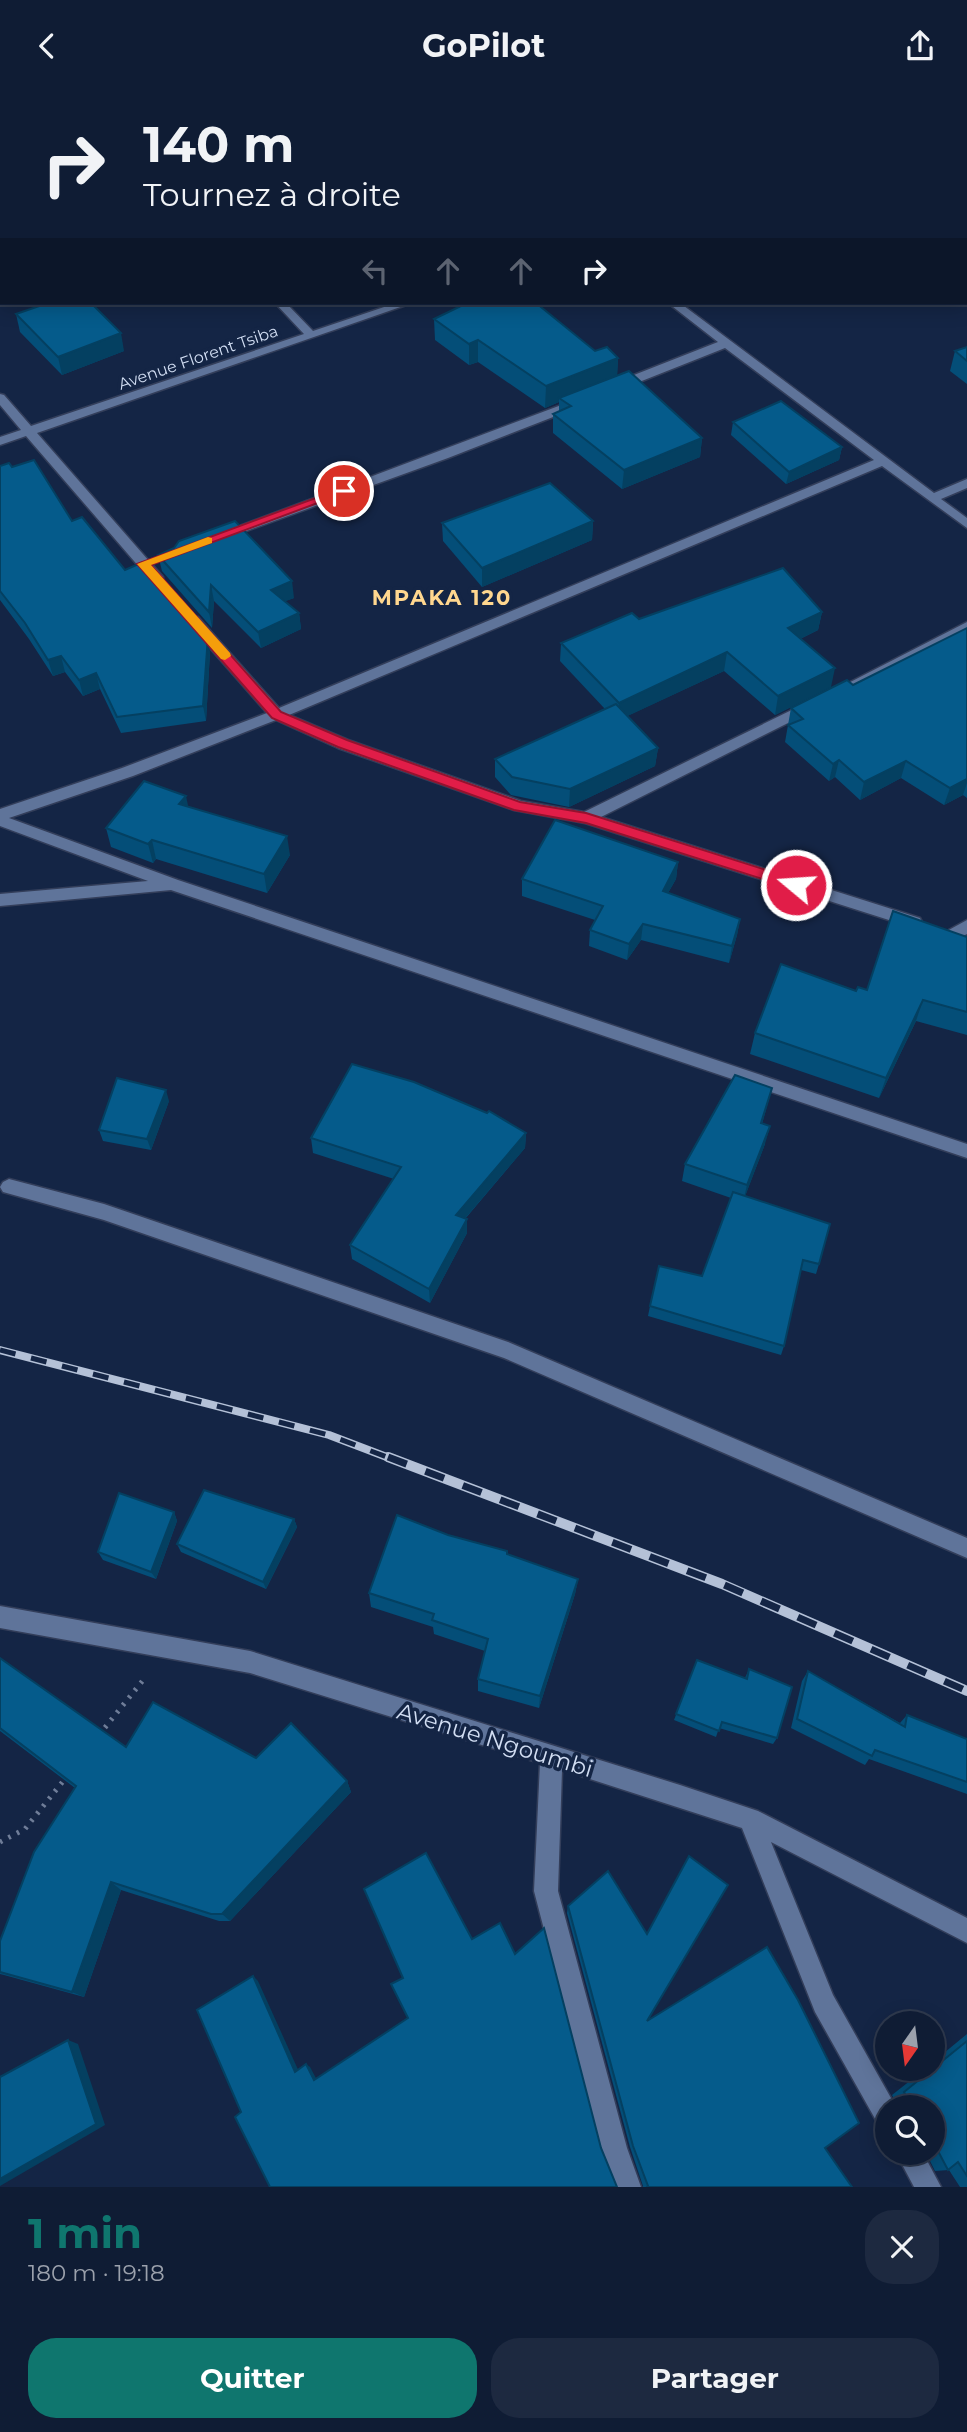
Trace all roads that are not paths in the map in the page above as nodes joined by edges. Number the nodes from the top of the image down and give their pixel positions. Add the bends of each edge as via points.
1 (282, 305) edge
2 (399, 305) edge
3 (676, 305) edge
4 (312, 335) junction
5 (727, 343) junction
6 (0, 398) edge
7 (28, 431) junction
8 (0, 441) edge
9 (883, 461) junction
10 (967, 483) edge
11 (932, 498) junction
12 (967, 524) edge
13 (209, 540) edge
14 (170, 594) edge
15 (188, 614) edge
16 (967, 627) edge
17 (277, 715) junction
18 (0, 817) edge
19 (586, 818) junction
20 (172, 884) junction
21 (0, 900) edge
22 (951, 932) edge
23 (967, 1151) edge
24 (9, 1187) dead end
25 (967, 1548) edge
26 (0, 1617) edge
27 (551, 1758) junction
28 (750, 1819) junction
29 (967, 1931) edge
30 (876, 2095) edge
31 (916, 2165) edge
32 (628, 2187) edge
33 (928, 2187) edge

1 - 4 street
2 - 4 street, Avenue Florent Tsiba
3 - 5 street
4 - 7 street, Avenue Florent Tsiba
5 - 9 street
5 - 13 street via 444,455
6 - 7 street
7 - 8 street, Avenue Florent Tsiba
7 - 14 street via 150,561
9 - 11 street
9 - 17 street
10 - 11 street
11 - 12 street
15 - 17 street
16 - 19 street
17 - 18 street via 95,786
17 - 19 street via 343,744 519,806
18 - 20 street
19 - 22 street
20 - 21 street
20 - 23 street
24 - 25 street via 104,1212 508,1351
26 - 27 street, Avenue Ngoumbi via 250,1662
27 - 28 street, Avenue Ngoumbi
27 - 32 street via 546,1891
28 - 29 street, Avenue Ngoumbi
28 - 30 street via 824,2003
31 - 33 street

